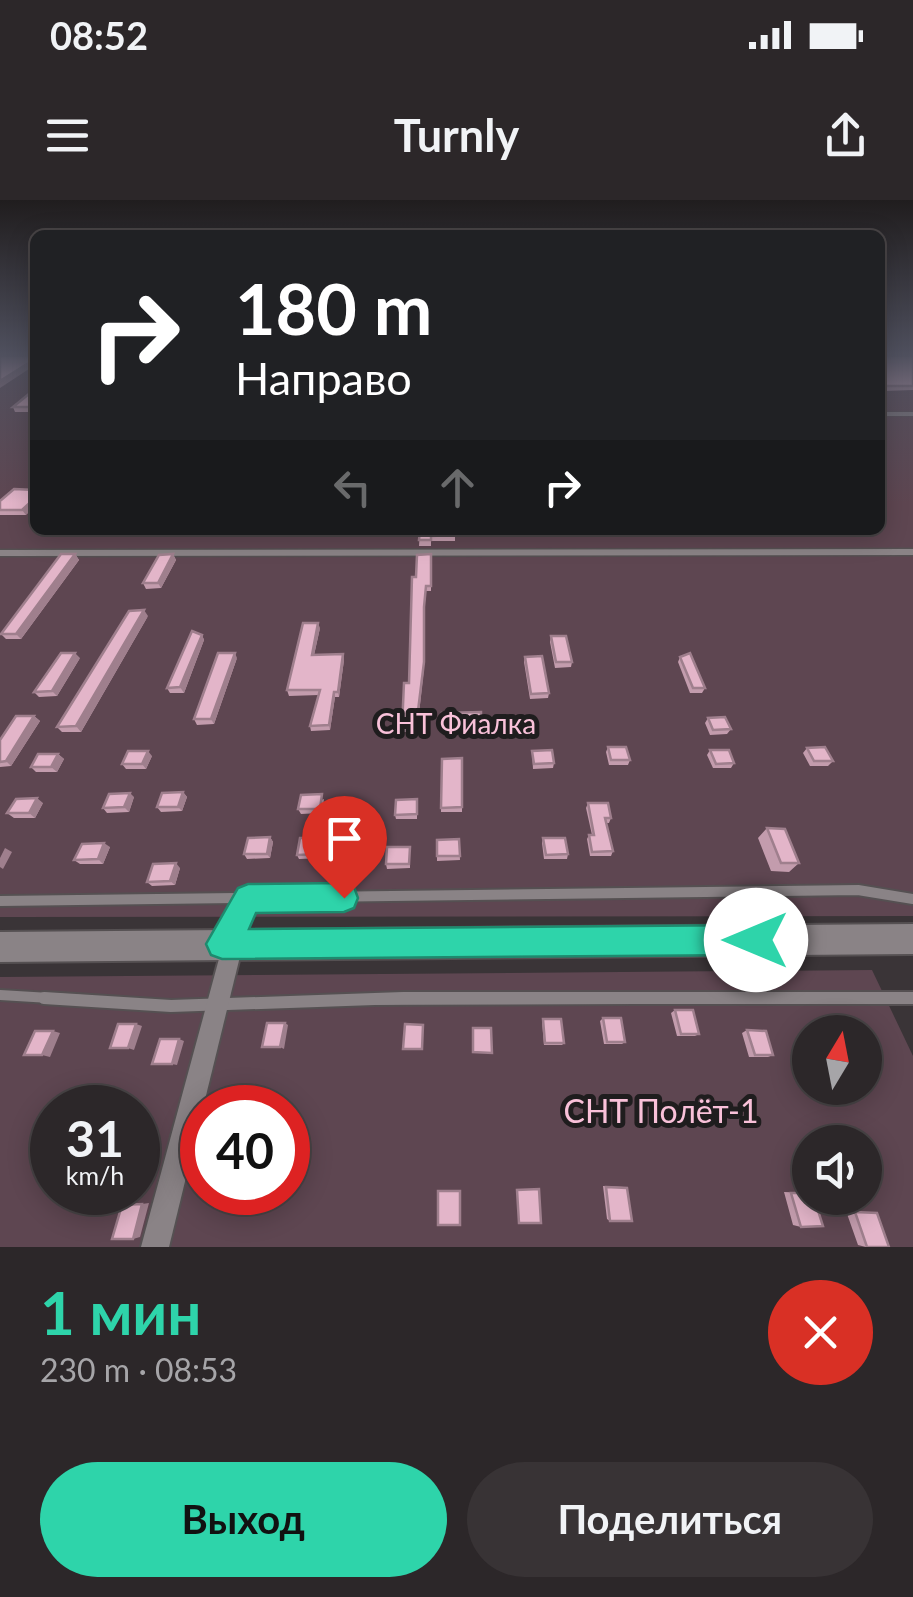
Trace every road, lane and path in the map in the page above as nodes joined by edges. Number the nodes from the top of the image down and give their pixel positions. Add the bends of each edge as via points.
1 (885, 414) edge
2 (913, 414) edge
3 (913, 552) edge
4 (0, 553) edge
5 (248, 898) junction
6 (913, 899) edge
7 (0, 901) edge
8 (748, 901) dead end
9 (913, 939) edge
10 (756, 940) junction
11 (227, 944) junction
12 (0, 947) edge
13 (0, 995) edge
14 (913, 998) edge
15 (219, 1004) junction
16 (155, 1247) edge

1 - 2 lane
3 - 4 lane
5 - 6 lane via 858,890
5 - 7 lane
5 - 11 lane
8 - 10 lane
9 - 10 street
10 - 11 street
11 - 12 street
11 - 15 street
13 - 15 lane
14 - 15 lane
15 - 16 street

